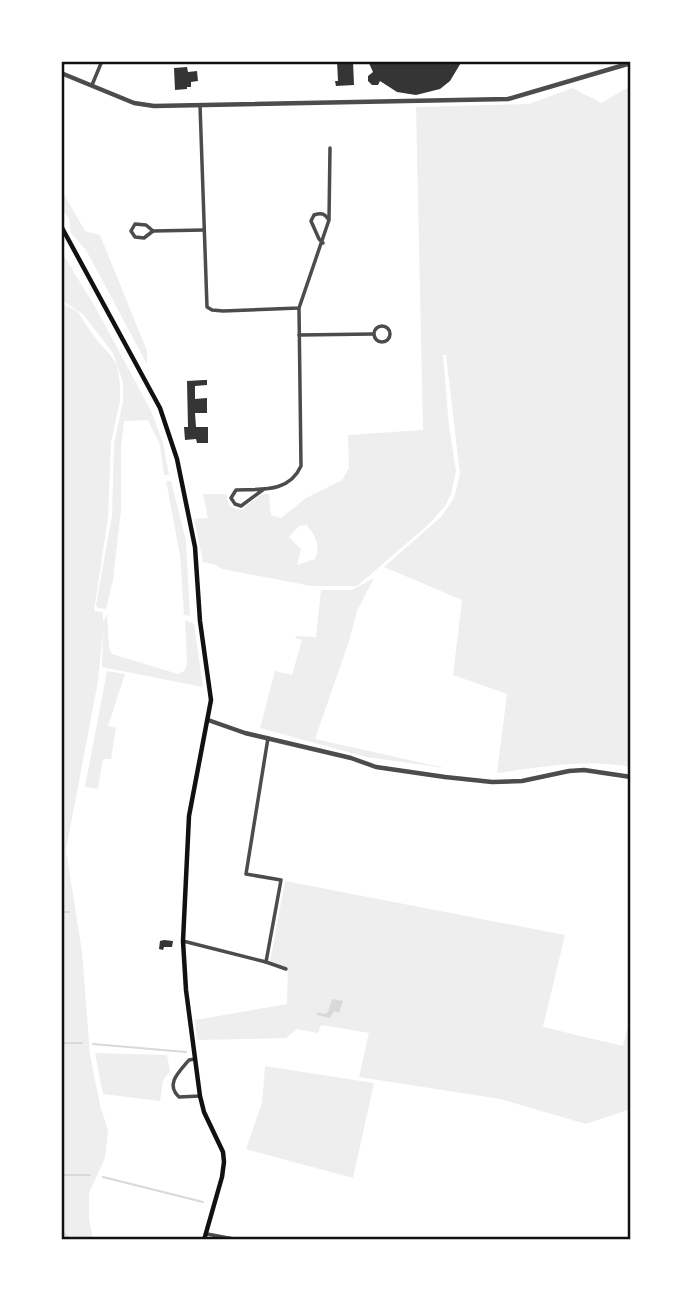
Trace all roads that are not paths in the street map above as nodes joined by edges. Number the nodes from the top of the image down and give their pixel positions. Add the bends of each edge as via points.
1 (102, 61) edge
2 (631, 63) edge
3 (61, 73) edge
4 (92, 86) junction
5 (200, 105) junction
6 (330, 148) dead end
7 (329, 220) junction
8 (61, 226) edge
9 (204, 230) junction
10 (153, 231) junction
11 (323, 243) junction
12 (299, 308) junction
13 (373, 334) junction
14 (299, 335) junction
15 (264, 489) junction
16 (208, 720) junction
17 (268, 738) junction
18 (631, 777) edge
19 (183, 941) junction
20 (266, 962) junction
21 (286, 969) dead end
22 (195, 1059) junction
23 (200, 1097) junction
24 (204, 1236) edge
25 (239, 1240) edge

1 - 4 street
2 - 5 street via 508,99
3 - 4 street
4 - 5 street via 134,103
5 - 9 street
6 - 7 street
7 - 11 street
7 - 11 street via 320,213 312,221
8 - 16 main road via 160,408 177,459 195,547 211,700
9 - 10 street
9 - 12 street via 207,307 223,311
10 - 10 street via 140,239 131,232 139,223
11 - 12 street
12 - 14 street
13 - 13 street via 380,326 390,334 382,342
13 - 14 street
14 - 15 street via 301,466 291,482
15 - 15 street via 241,506 231,498 236,490
16 - 17 street
16 - 19 main road via 189,816
17 - 18 street via 376,767 445,777 522,781 584,770
17 - 20 street via 246,874 281,880
19 - 20 street
19 - 22 main road
20 - 21 street
22 - 23 main road
22 - 23 street via 178,1073 172,1089 179,1097
23 - 24 main road via 224,1162
24 - 25 street

